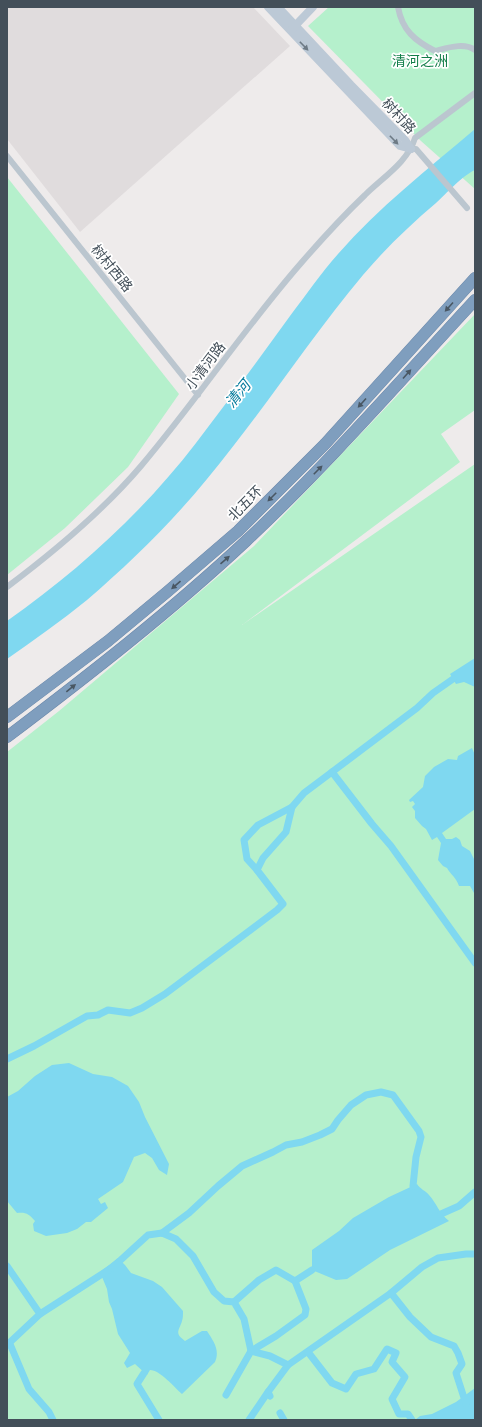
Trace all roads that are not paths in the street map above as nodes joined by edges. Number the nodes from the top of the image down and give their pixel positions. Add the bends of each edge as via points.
1 (268, 7) edge
2 (278, 7) edge
3 (313, 7) edge
4 (398, 7) edge
5 (293, 28) junction
6 (475, 50) edge
7 (475, 93) edge
8 (411, 148) junction
9 (7, 156) edge
10 (467, 208) dead end
11 (475, 278) edge
12 (475, 300) edge
13 (198, 395) junction
14 (7, 587) edge
15 (44, 690) junction
16 (54, 702) junction
17 (7, 713) edge
18 (7, 717) edge
19 (7, 737) edge
20 (7, 741) edge

1 - 5 main road, 树村路
2 - 5 main road, 树村路
3 - 5 main road
4 - 6 street via 409,33 421,44 435,51 451,47
5 - 8 main road, 树村路
7 - 8 street, 小清河路 via 415,138
8 - 10 street via 422,155
8 - 13 street, 小清河路 via 302,262
9 - 13 street, 树村西路
11 -> 15 highway, 北五环 via 325,444 238,531 108,641
16 -> 12 highway, 北五环 via 176,603 247,541 335,453
13 - 14 street, 小清河路 via 115,495 32,569
15 - 17 highway
15 - 18 highway, 北五环
16 - 19 highway, 北五环
16 - 20 highway

